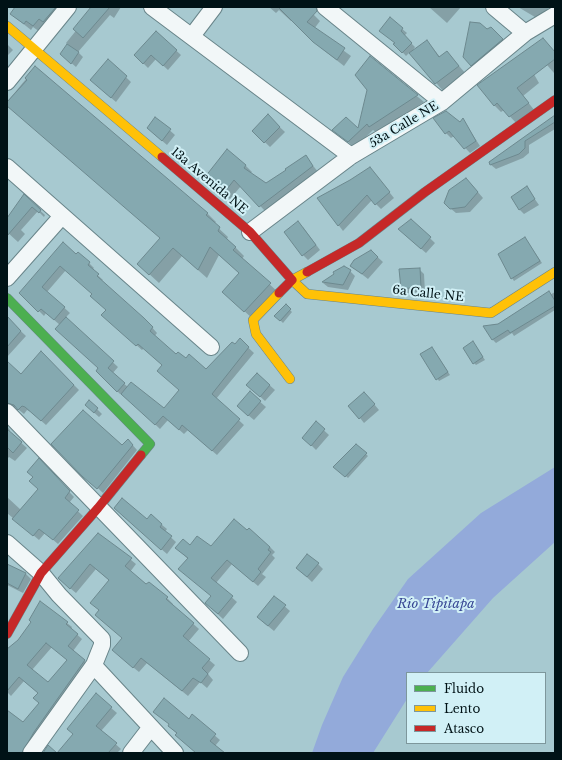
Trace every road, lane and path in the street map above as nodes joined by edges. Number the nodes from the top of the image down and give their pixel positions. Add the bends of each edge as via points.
1 (68, 7) edge
2 (152, 7) edge
3 (214, 7) edge
4 (325, 7) edge
5 (494, 7) edge
6 (548, 7) edge
7 (555, 15) edge
8 (7, 26) edge
9 (525, 33) junction
10 (192, 36) junction
11 (35, 48) junction
12 (7, 82) edge
13 (555, 100) edge
14 (442, 102) junction
15 (351, 156) junction
16 (7, 167) edge
17 (62, 216) junction
18 (250, 232) junction
19 (555, 272) edge
20 (7, 278) edge
21 (292, 280) junction
22 (7, 298) edge
23 (211, 347) dead end
24 (290, 379) dead end
25 (7, 412) edge
26 (98, 508) junction
27 (7, 543) edge
28 (42, 573) junction
29 (7, 634) edge
30 (240, 653) dead end
31 (94, 665) junction
32 (151, 727) junction
33 (31, 753) edge
34 (131, 753) edge
35 (176, 753) edge

1 - 11 street
2 - 10 street
3 - 10 street
4 - 14 street
5 - 9 street
6 - 7 street
7 - 9 street, 53a Calle NE
8 - 11 street, 13a Avenida NE
9 - 14 street, 53a Calle NE
10 - 15 street
11 - 12 street
11 - 18 street, 13a Avenida NE
13 - 21 street via 425,192 359,243
14 - 15 street, 53a Calle NE
15 - 18 street, 53a Calle NE
16 - 17 street
17 - 20 street
17 - 23 street
18 - 21 street, 13a Avenida NE
19 - 21 street, 6a Calle NE via 491,313 307,294
21 - 24 street via 253,320 256,334
22 - 26 street via 150,444
25 - 26 street
26 - 28 street
26 - 30 street
27 - 28 street
28 - 29 street
28 - 31 street via 59,595 102,639
31 - 32 street
31 - 33 street
32 - 34 street
32 - 35 street

